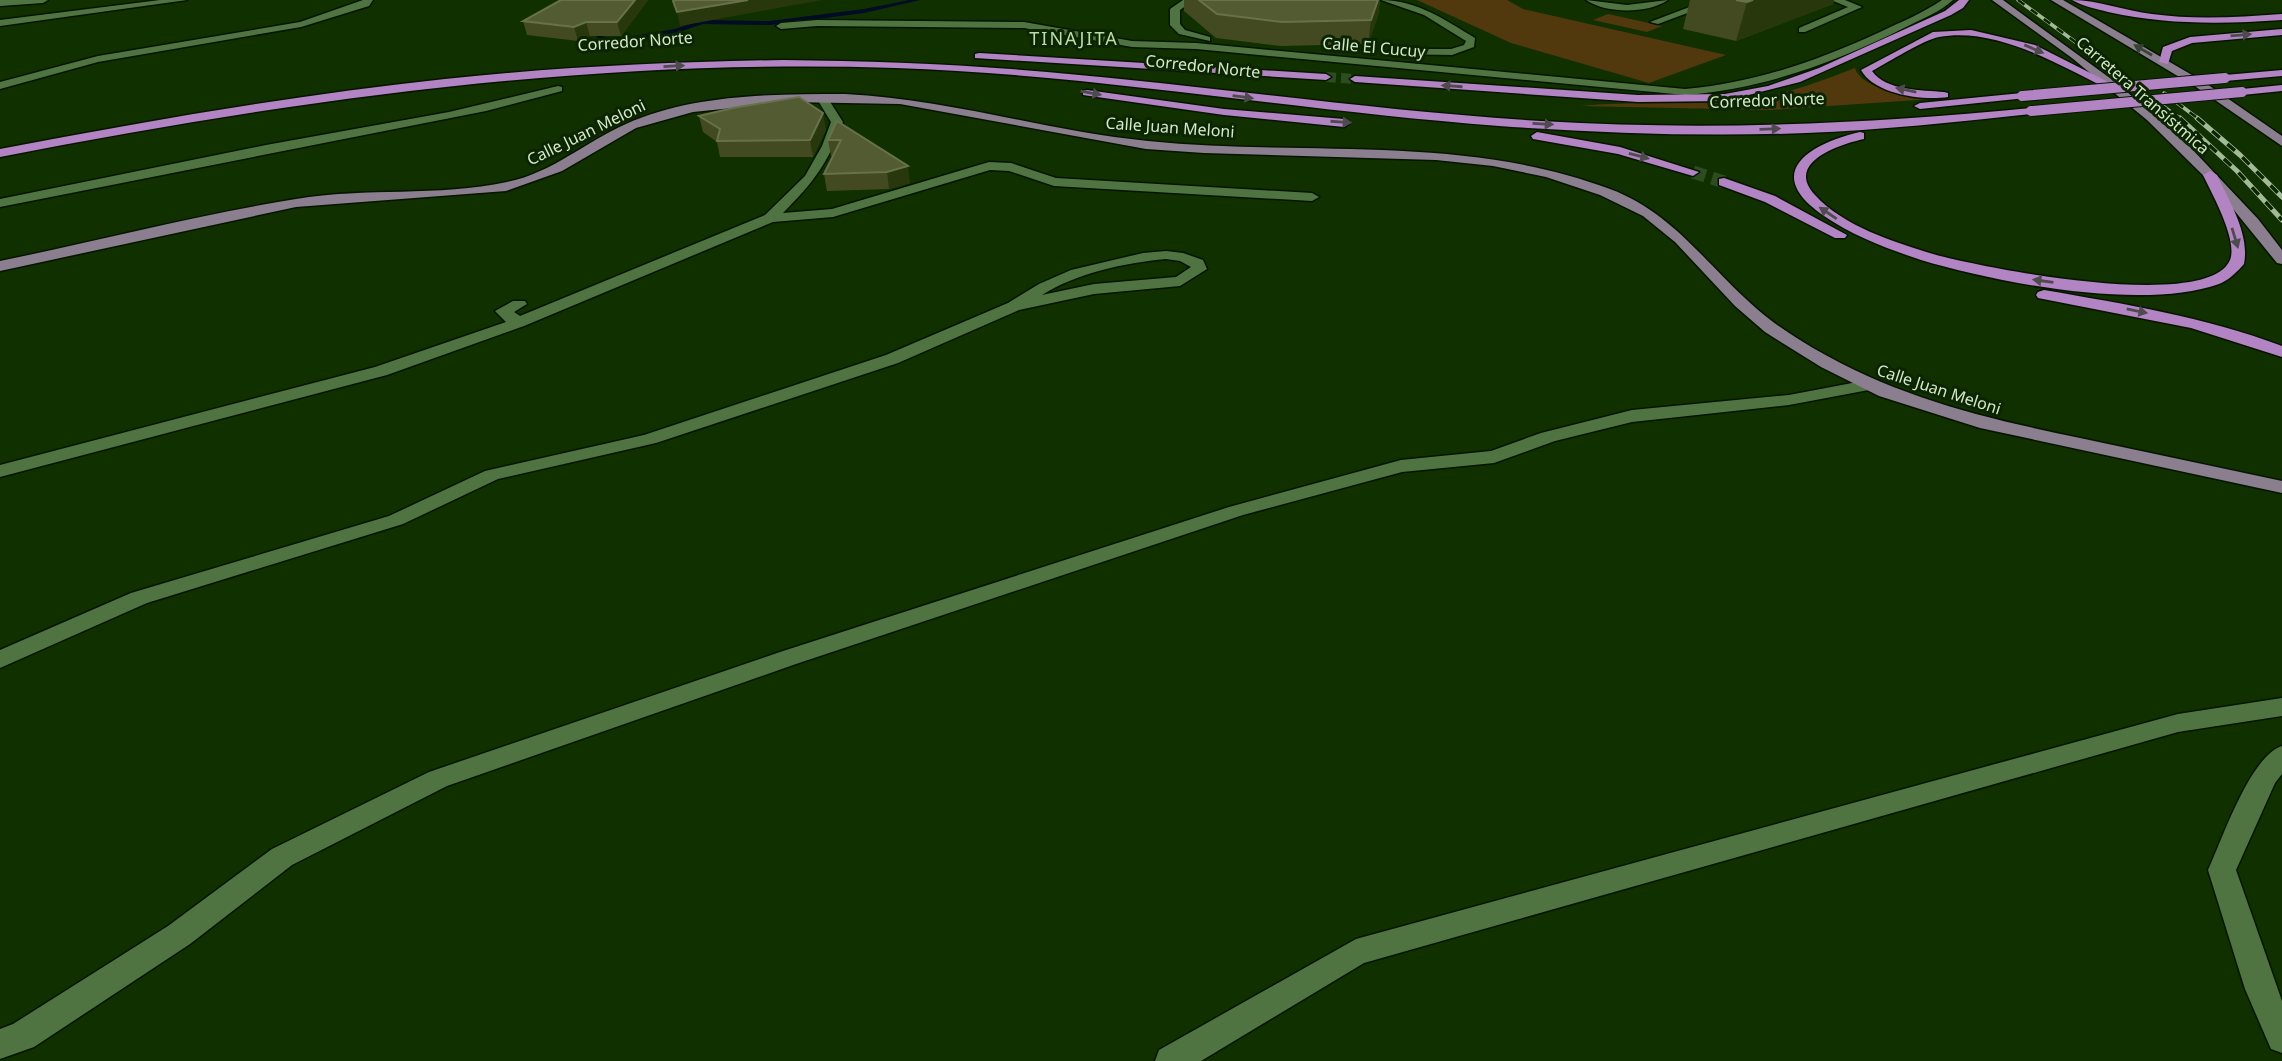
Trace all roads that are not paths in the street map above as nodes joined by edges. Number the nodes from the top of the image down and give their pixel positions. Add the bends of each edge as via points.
1 (43, 0) edge
2 (148, 0) edge
3 (182, 0) edge
4 (368, 0) edge
5 (1189, 0) edge
6 (1386, 0) edge
7 (1591, 0) edge
8 (1663, 0) edge
9 (1717, 0) edge
10 (1836, 0) edge
11 (1948, 0) edge
12 (1964, 0) edge
13 (1997, 0) edge
14 (2056, 0) edge
15 (2077, 0) edge
16 (0, 3) edge
17 (158, 3) junction
18 (2282, 17) edge
19 (1655, 22) dead end
20 (0, 23) edge
21 (781, 26) dead end
22 (1802, 30) dead end
23 (1182, 32) junction
24 (2282, 32) edge
25 (1175, 46) junction
26 (771, 51) dead end
27 (798, 51) dead end
28 (837, 51) dead end
29 (715, 52) dead end
30 (941, 55) dead end
31 (968, 56) dead end
32 (900, 59) junction
33 (2164, 62) junction
34 (2282, 73) edge
35 (1326, 77) tunnel mouth
36 (1355, 79) tunnel mouth
37 (0, 86) edge
38 (2282, 88) edge
39 (558, 89) dead end
40 (2116, 89) junction
41 (1998, 98) junction
42 (823, 99) junction
43 (1913, 107) dead end
44 (2009, 113) junction
45 (1698, 118) dead end
46 (1356, 123) dead end
47 (1383, 125) dead end
48 (2282, 142) edge
49 (0, 144) edge
50 (0, 153) edge
51 (1693, 172) tunnel mouth
52 (2210, 175) junction
53 (1724, 182) tunnel mouth
54 (1312, 197) dead end
55 (0, 203) edge
56 (770, 218) junction
57 (2282, 260) edge
58 (0, 267) edge
59 (519, 304) dead end
60 (1014, 306) junction
61 (518, 323) junction
62 (2282, 352) edge
63 (1868, 385) junction
64 (0, 471) edge
65 (2282, 487) edge
66 (0, 660) edge
67 (2282, 707) edge
68 (2282, 756) edge
69 (2282, 1038) edge
70 (0, 1044) edge
71 (1171, 1061) edge

1 - 16 street
2 - 17 street
3 - 17 street
4 - 37 street via 342,14 295,26 99,59
5 - 23 street via 1175,9 1175,25
6 - 23 street via 1427,13 1471,40 1469,47 1452,52 1282,49
7 - 8 street via 1636,8
9 - 19 street
10 - 22 street via 1857,7
11 - 25 street, Calle El Cucuy via 1790,73 1720,90 1644,90
12 -> 36 highway via 1948,13 1844,59 1770,88 1735,96 1662,99
13 - 40 main road, Carretera Transístmica
33 -> 14 main road, Carretera Transístmica
15 - 18 highway via 2168,20
17 - 20 street
21 - 25 street, Calle El Cucuy via 1024,25 1132,44
23 - 25 street via 1175,37
33 -> 24 highway via 2167,49 2183,41
26 - 27 highway
28 - 32 highway, Corredor Norte
29 - 49 highway, Corredor Norte via 549,63 343,85
30 - 32 highway
31 - 35 highway
32 -> 44 highway, Corredor Norte via 1389,113 1582,126 1820,128
32 - 45 highway, Corredor Norte via 1105,71 1495,111
32 -> 46 highway via 1159,104
50 -> 32 highway, Corredor Norte via 224,111 456,80 587,69
33 - 48 main road, Carretera Transístmica
34 - 41 highway, bridge
38 - 44 highway, Corredor Norte, bridge
39 - 55 street via 498,107
41 -> 40 highway via 1903,90 1875,81 1866,70 1936,34 1971,33 2022,44
40 - 52 main road, Carretera Transístmica
41 - 43 highway
42 - 56 street via 837,122 828,146 810,177
42 - 58 main road, Calle Juan Meloni via 747,101 651,117 538,178 512,185 475,192 296,202
42 - 63 main road, Calle Juan Meloni via 908,102 1153,146 1437,156 1559,177 1651,213 1778,334
52 -> 44 highway via 2239,248 2236,265 2221,279 2208,283 2155,289 2036,280 1929,257 1886,243 1838,219 1805,194 1798,179 1804,160 1830,144
47 -> 51 highway via 1550,138
52 - 57 main road, Carretera Transístmica
53 -> 62 highway via 1777,202 1867,248 1925,269 2006,289 2184,321
54 - 56 street via 1054,182 1011,167 989,166 832,213
56 - 61 street
59 - 61 street via 503,312
60 - 60 street via 1076,273 1143,257 1166,255 1198,263 1199,270 1180,281 1094,289
60 - 66 street via 892,359 649,439 492,475 396,520 175,585
61 - 64 street via 381,371
63 - 65 main road, Calle Juan Meloni via 2009,429
63 - 70 street via 1789,400 1632,416 1548,436 1494,457 1401,466 1236,511 438,779 282,857 179,934 23,1037
67 - 71 street via 2178,723 1356,952
68 - 69 street via 2264,779 2222,870

